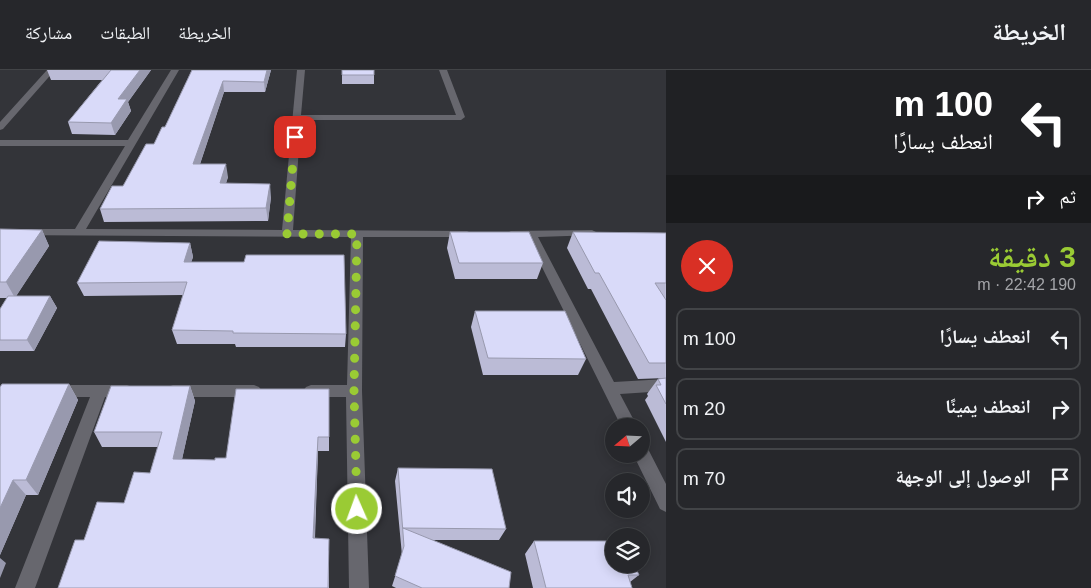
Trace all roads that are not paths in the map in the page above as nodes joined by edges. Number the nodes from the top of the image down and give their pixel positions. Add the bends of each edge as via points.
1 (51, 70) edge
2 (174, 70) edge
3 (301, 70) edge
4 (443, 70) edge
5 (297, 118) junction
6 (0, 127) edge
7 (0, 143) edge
8 (131, 143) junction
9 (79, 231) junction
10 (0, 232) edge
11 (608, 233) edge
12 (287, 234) junction
13 (357, 234) junction
14 (483, 234) edge
15 (502, 234) edge
16 (532, 234) junction
17 (666, 385) edge
18 (610, 388) junction
19 (295, 390) edge
20 (354, 390) junction
21 (40, 391) edge
22 (100, 391) junction
23 (139, 391) edge
24 (158, 391) edge
25 (266, 391) edge
26 (625, 418) edge
27 (646, 463) edge
28 (666, 503) edge
29 (25, 588) edge
30 (359, 588) edge

1 - 6 street
2 - 8 street
3 - 5 street
4 - 5 street via 461,117
5 - 12 street
7 - 8 street
8 - 9 street
9 - 10 street
9 - 12 street
11 - 16 street
12 - 13 street
13 - 14 street
13 - 20 street
15 - 16 street
16 - 18 street
17 - 18 street
18 - 26 street
19 - 20 street
20 - 30 street
21 - 22 street
22 - 23 street
22 - 29 street
24 - 25 street
27 - 28 street

